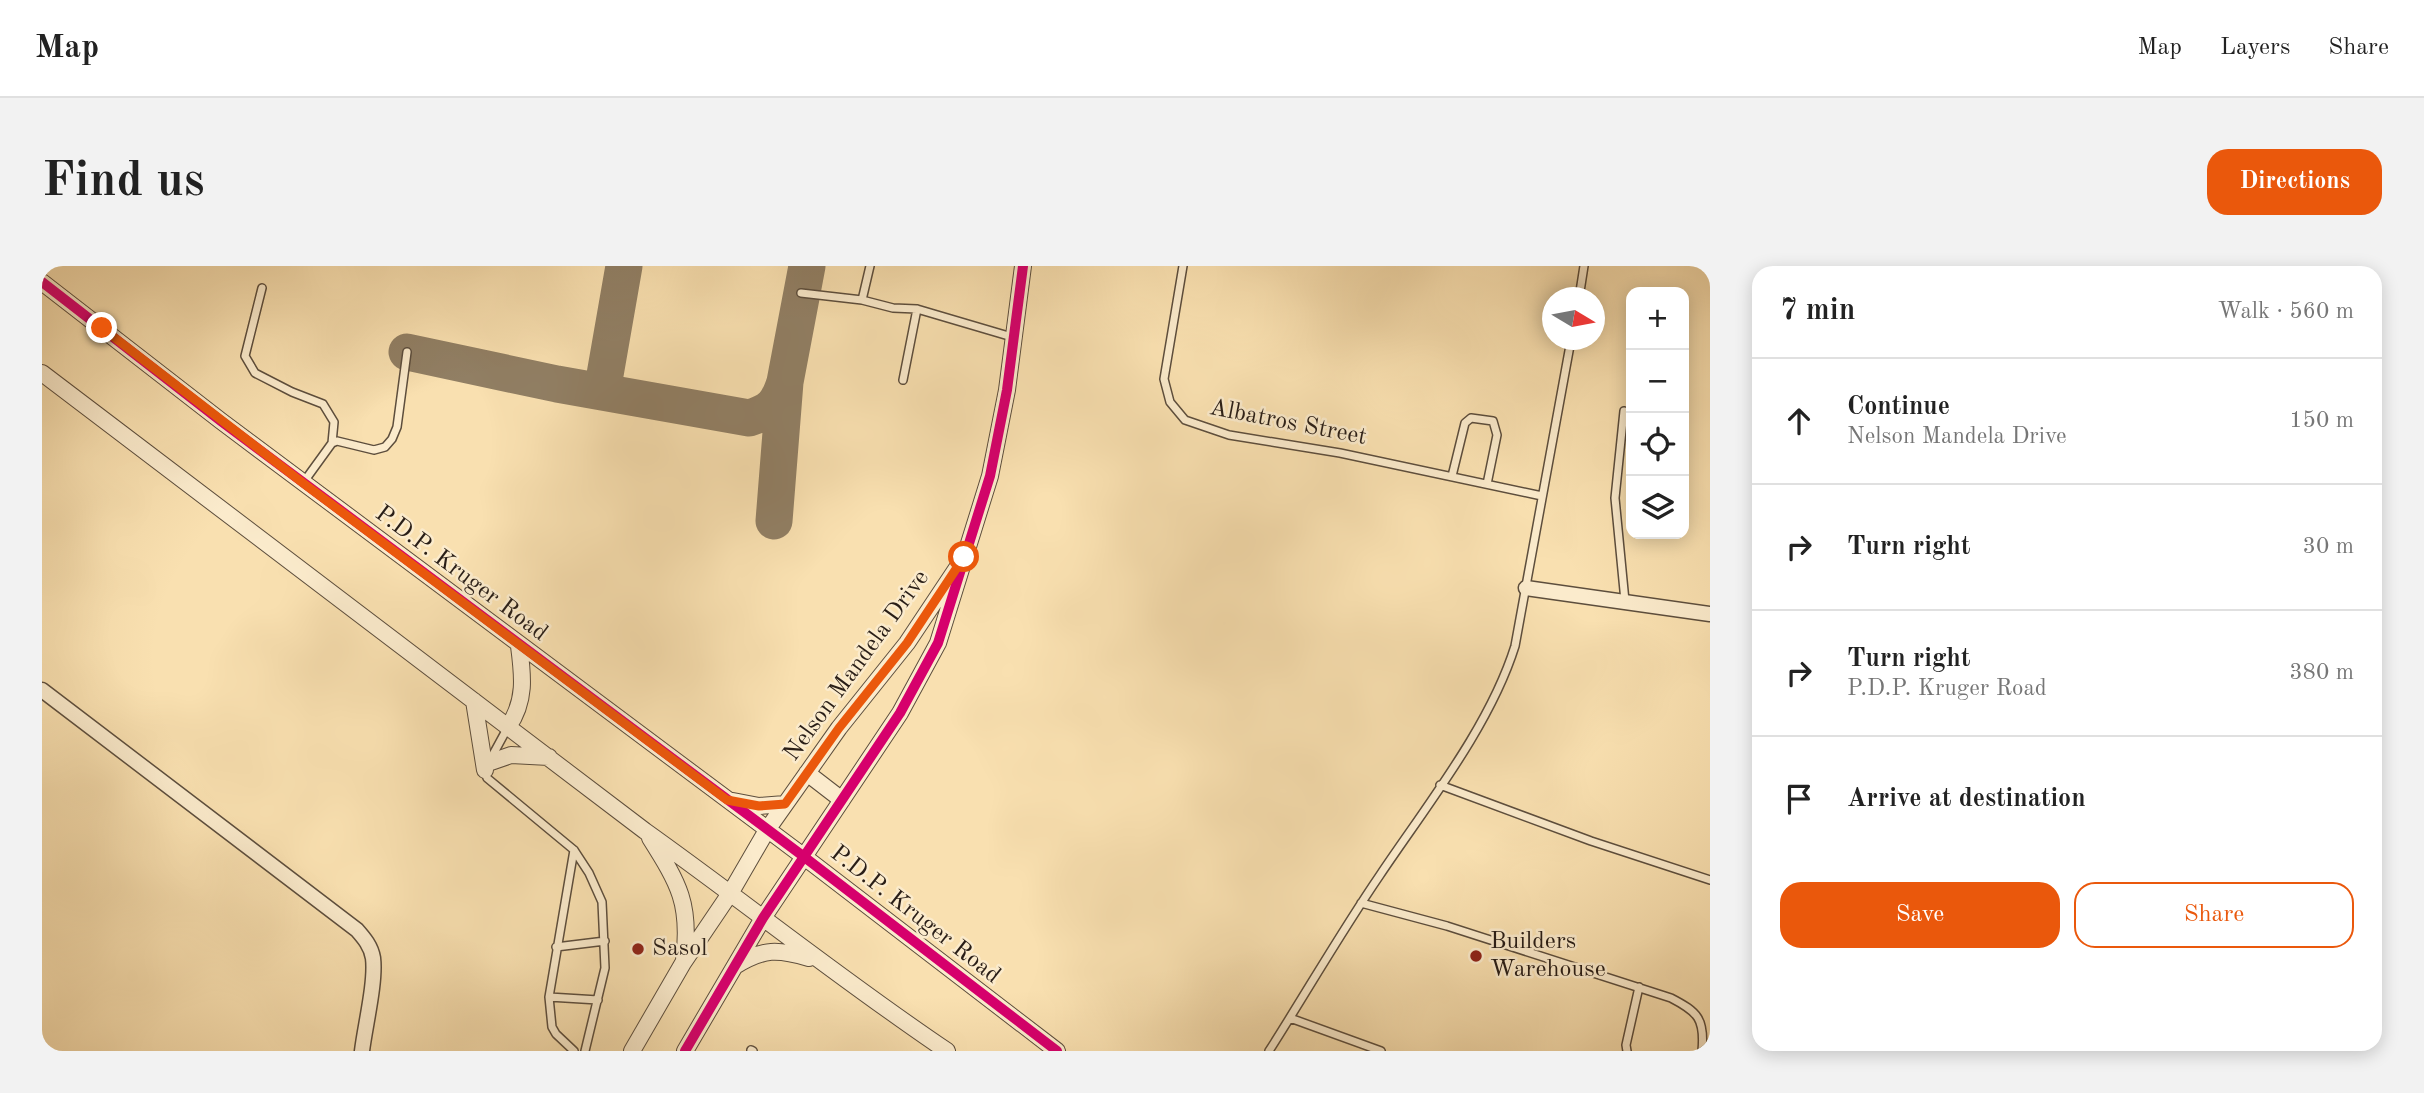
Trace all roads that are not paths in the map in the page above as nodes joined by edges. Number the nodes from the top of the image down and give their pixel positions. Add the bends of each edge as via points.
1 (870, 266) edge
2 (1023, 266) edge
3 (1183, 266) edge
4 (1584, 266) edge
5 (42, 282) edge
6 (1581, 287) edge
7 (262, 288) dead end
8 (802, 293) dead end
9 (862, 300) junction
10 (916, 309) junction
11 (1014, 337) junction
12 (1569, 350) edge
13 (407, 352) dead end
14 (42, 373) edge
15 (903, 380) dead end
16 (1625, 411) dead end
17 (332, 443) junction
18 (1452, 476) junction
19 (303, 483) junction
20 (1488, 484) junction
21 (1542, 496) junction
22 (964, 557) junction
23 (1526, 588) junction
24 (1625, 603) junction
25 (1710, 614) edge
26 (519, 646) junction
27 (42, 690) edge
28 (474, 701) junction
29 (508, 727) junction
30 (549, 757) junction
31 (486, 766) junction
32 (807, 773) junction
33 (1440, 785) junction
34 (727, 800) junction
35 (842, 800) junction
36 (785, 804) junction
37 (767, 830) junction
38 (645, 831) junction
39 (574, 850) junction
40 (803, 856) junction
41 (1710, 880) edge
42 (731, 892) junction
43 (1361, 903) junction
44 (763, 918) junction
45 (605, 942) junction
46 (556, 947) junction
47 (819, 961) junction
48 (683, 963) junction
49 (734, 966) junction
50 (1639, 987) junction
51 (549, 997) junction
52 (598, 1000) junction
53 (1290, 1018) junction
54 (362, 1051) edge
55 (574, 1051) edge
56 (585, 1051) edge
57 (632, 1051) edge
58 (685, 1051) edge
59 (947, 1051) edge
60 (1057, 1051) edge
61 (1269, 1051) edge
62 (1381, 1051) edge
63 (1627, 1051) edge
64 (1702, 1051) edge

1 - 9 lane
2 - 11 street, Nelson Mandela Drive
3 - 18 lane, Albatros Street via 1164,379 1170,402 1185,420 1229,435
4 - 6 lane
5 - 19 street, P.D.P. Kruger Road
7 - 17 lane via 245,356 256,373 323,404 334,422
8 - 9 lane
9 - 10 lane
10 - 11 lane
10 - 15 lane
11 - 22 street, Nelson Mandela Drive via 990,475
12 - 21 lane
13 - 17 lane via 392,439 374,450
14 - 28 street
16 - 24 lane via 1615,498
17 - 19 lane
18 - 20 lane, Albatros Street
18 - 20 lane via 1465,422 1471,418 1493,421 1497,435
19 - 26 street, P.D.P. Kruger Road
20 - 21 lane, Albatros Street
21 - 23 lane
22 - 32 street, Nelson Mandela Drive via 907,643
22 - 35 street, Nelson Mandela Drive via 947,619 926,669
23 - 24 street
23 - 33 lane via 1507,669
24 - 25 street
26 - 29 street via 522,698
26 - 34 street, P.D.P. Kruger Road
27 - 54 street via 368,942 373,972
28 - 29 street
28 - 31 street
29 - 30 street
29 - 31 lane
30 - 31 street via 511,755
30 - 38 street
31 - 39 lane via 487,778
32 - 35 street
32 - 36 street, Nelson Mandela Drive
33 - 41 lane
33 - 43 lane
34 - 36 street via 759,806
34 - 37 street, P.D.P. Kruger Road
35 - 40 street, Nelson Mandela Drive
36 - 37 street, Nelson Mandela Drive
37 - 40 street, P.D.P. Kruger Road
37 - 42 street, Nelson Mandela Drive
38 - 42 street
38 - 48 street via 682,896 687,930
39 - 45 lane via 602,902
39 - 46 lane
40 - 44 street, Nelson Mandela Drive
40 - 60 street, P.D.P. Kruger Road
42 - 44 street
42 - 48 street, Nelson Mandela Drive
43 - 50 lane
43 - 53 lane
44 - 47 street
44 - 49 street, Nelson Mandela Drive
45 - 46 lane
45 - 52 lane via 606,968
46 - 51 lane
47 - 49 street via 768,951
47 - 59 street
48 - 57 street, Nelson Mandela Drive
49 - 58 street, Nelson Mandela Drive
50 - 63 lane
50 - 64 lane via 1693,1009 1704,1034
51 - 52 lane
51 - 55 lane via 552,1027
52 - 56 lane
53 - 61 lane
53 - 62 lane

